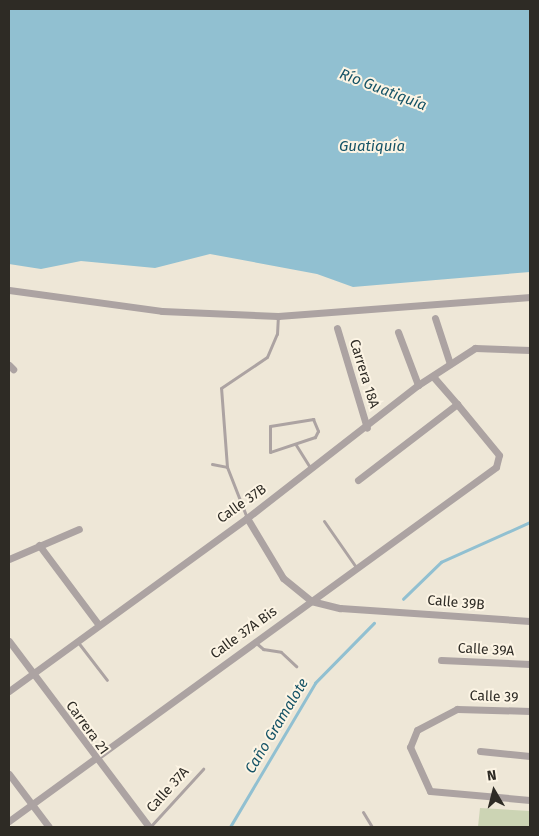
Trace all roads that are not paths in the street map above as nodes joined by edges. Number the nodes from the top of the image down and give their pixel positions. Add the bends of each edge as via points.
1 (9, 290) edge
2 (530, 297) edge
3 (278, 316) junction
4 (435, 318) dead end
5 (337, 328) dead end
6 (398, 332) dead end
7 (530, 350) edge
8 (450, 364) junction
9 (434, 378) junction
10 (418, 385) junction
11 (457, 404) junction
12 (367, 428) junction
13 (296, 445) junction
14 (212, 464) dead end
15 (228, 467) junction
16 (312, 469) junction
17 (358, 480) dead end
18 (247, 518) junction
19 (324, 522) dead end
20 (79, 529) dead end
21 (39, 545) junction
22 (9, 559) edge
23 (356, 567) junction
24 (311, 600) junction
25 (530, 621) edge
26 (98, 624) junction
27 (77, 640) junction
28 (9, 641) edge
29 (254, 641) junction
30 (441, 660) dead end
31 (530, 664) edge
32 (296, 666) dead end
33 (32, 673) junction
34 (107, 680) dead end
35 (9, 691) edge
36 (530, 711) edge
37 (480, 751) dead end
38 (530, 756) edge
39 (94, 758) junction
40 (203, 769) dead end
41 (9, 774) edge
42 (530, 800) edge
43 (32, 804) junction
44 (363, 812) dead end
45 (9, 821) edge
46 (49, 827) edge
47 (149, 827) edge
48 (372, 827) edge

1 - 3 street via 162,311
2 - 3 street
3 - 15 lane via 278,334 267,357 221,388
4 - 8 street
5 - 12 street, Carrera 18A
6 - 10 street
7 - 8 street, Calle 37B via 490,346 474,348
8 - 9 street, Calle 37B
9 - 10 street, Calle 37B
9 - 11 street
10 - 12 street, Calle 37B
11 - 17 street
11 - 23 street, Calle 37A Bis via 499,455 496,467
12 - 16 street, Calle 37B
13 - 13 lane via 318,434 315,419 268,428 272,454
13 - 16 lane
14 - 15 lane
15 - 18 lane
16 - 18 street, Calle 37B
18 - 24 street via 283,578
18 - 26 street, Calle 37B
19 - 23 lane
20 - 21 street
21 - 22 street
21 - 26 street
23 - 24 street, Calle 37A Bis
24 - 25 street, Calle 39B via 340,608
24 - 29 street, Calle 37A Bis
26 - 27 street, Calle 37B
27 - 33 street, Calle 37B
27 - 34 lane
28 - 33 street, Carrera 21
29 - 32 lane via 263,649 281,652
29 - 39 street, Calle 37A Bis
30 - 31 street, Calle 39A
33 - 35 street, Calle 37B
33 - 39 street, Carrera 21
36 - 42 street, Calle 39 via 457,710 417,730 410,747 425,786 449,793
37 - 38 street
39 - 43 street, Calle 37A Bis
39 - 47 street, Carrera 21
40 - 47 lane, Calle 37A
41 - 43 street
43 - 45 street, Calle 37A Bis
43 - 46 street
44 - 48 lane

